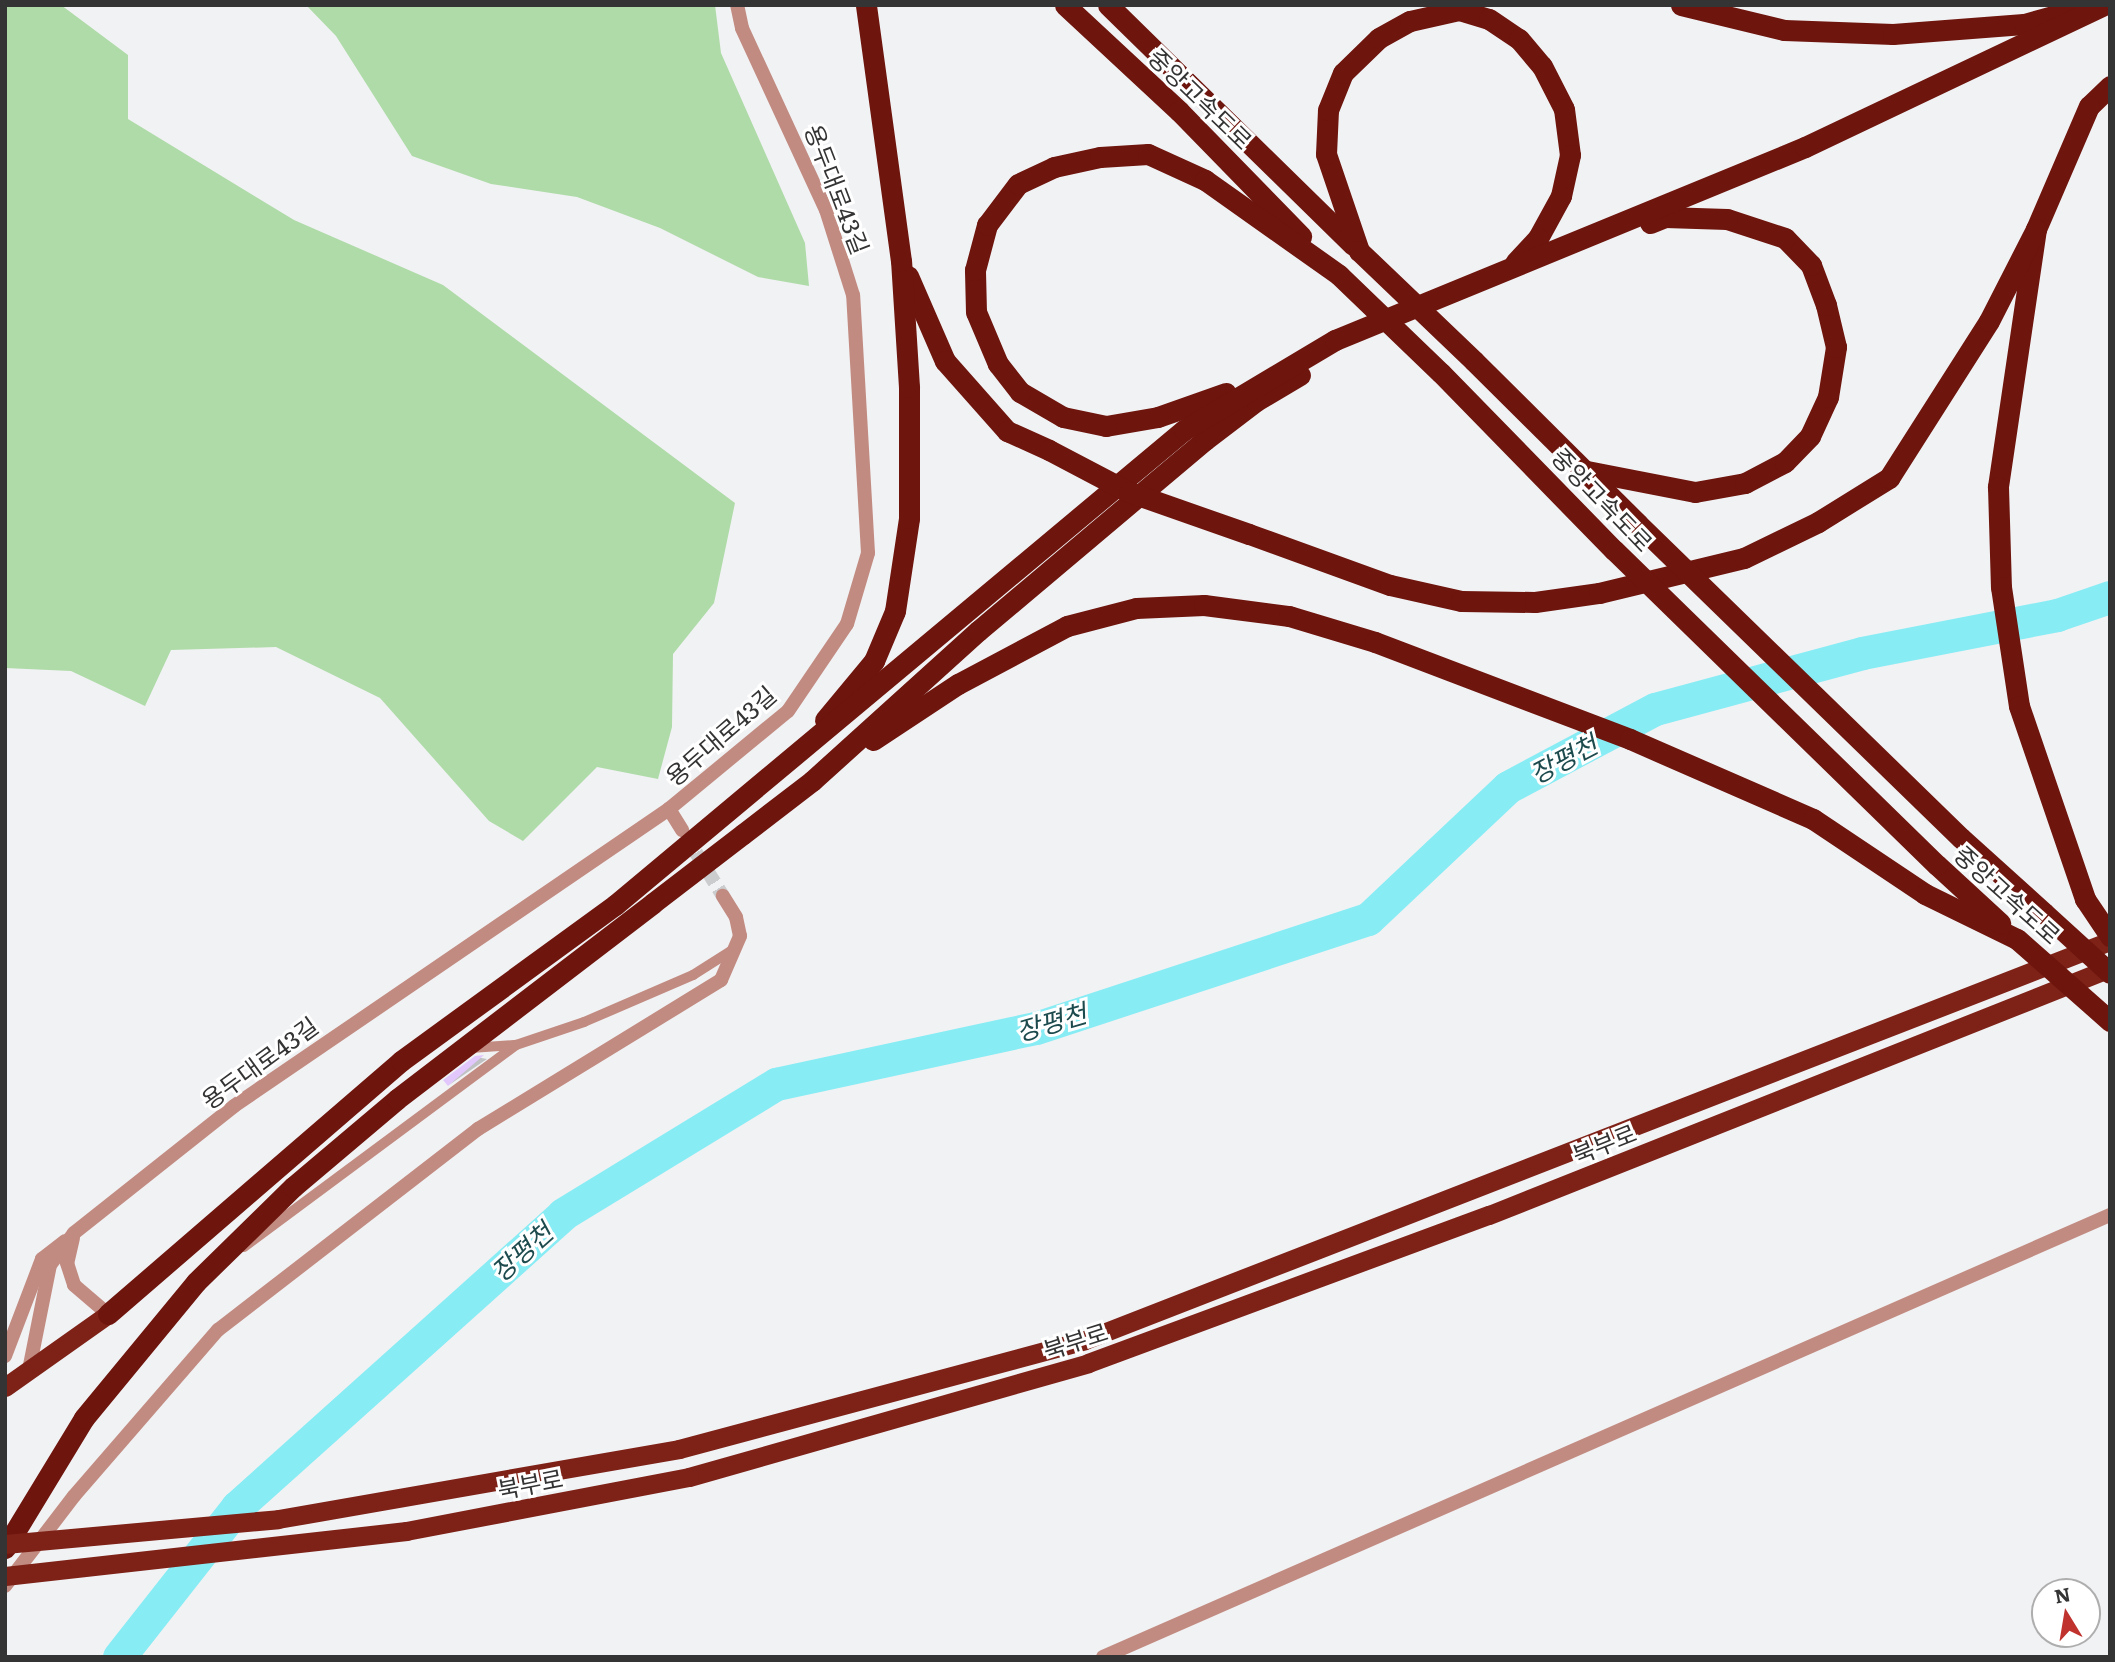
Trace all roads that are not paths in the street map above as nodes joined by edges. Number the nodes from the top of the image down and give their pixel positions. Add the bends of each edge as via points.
1 (737, 5) edge
2 (866, 5) edge
3 (1065, 5) edge
4 (1108, 5) edge
5 (1681, 5) edge
6 (2090, 5) edge
7 (2104, 5) edge
8 (2110, 86) edge
9 (2036, 229) junction
10 (1359, 251) junction
11 (901, 261) junction
12 (1511, 266) junction
13 (1339, 275) junction
14 (1261, 381) junction
15 (1587, 471) junction
16 (791, 761) junction
17 (812, 781) junction
18 (669, 809) junction
19 (682, 830) tunnel mouth
20 (723, 896) tunnel mouth
21 (2017, 939) junction
22 (2110, 939) edge
23 (734, 949) junction
24 (2110, 971) edge
25 (2110, 1021) edge
26 (516, 1045) junction
27 (465, 1048) junction
28 (2110, 1215) edge
29 (74, 1233) junction
30 (197, 1282) junction
31 (108, 1314) junction
32 (5, 1356) edge
33 (29, 1370) junction
34 (5, 1387) edge
35 (5, 1546) edge
36 (5, 1576) edge
37 (5, 1586) edge
38 (1103, 1657) edge

1 - 18 street, 용두대로43길 via 742,28 826,210 853,295 868,553 846,624 788,711
2 - 11 highway
3 - 13 highway, 중앙고속도로 via 1179,111
4 - 10 highway, 중앙고속도로
5 - 6 highway via 1784,30 1893,34 2024,24
7 - 12 highway via 1805,147
8 - 9 highway via 2090,106
9 - 11 highway, bridge via 1989,321 1889,478 1818,522 1744,558 1599,593 1535,602 1461,601 1390,585 1129,492 1007,431 945,360
9 - 22 highway via 1998,488 2001,587 2019,706 2085,899
10 - 12 highway via 1326,154 1328,110 1343,73 1379,38 1410,21 1460,10 1489,19 1519,39 1542,66 1564,109 1570,155 1562,196 1538,238
10 - 15 highway, 중앙고속도로, bridge
11 - 16 highway via 909,387 909,518 895,611 874,661
12 - 14 highway via 1335,341
13 - 14 highway via 1205,180 1148,154 1100,157 1054,167 1018,184 987,225 975,270 976,312 998,364 1020,392 1063,417 1105,426 1158,417
13 - 21 highway, 중앙고속도로, bridge via 1614,550
14 - 16 highway via 1184,430
15 - 17 highway via 1695,492 1745,483 1785,462 1810,436 1828,397 1836,347 1811,265 1786,238 1727,219 1665,217 1343,350 1256,401 1205,440 978,631
15 - 24 highway, 중앙고속도로, bridge via 1961,838
16 - 31 highway via 615,905 401,1061
17 - 21 highway via 958,684 1067,626 1136,608 1204,605 1289,616 1629,739 1813,819 1925,894
17 - 27 highway, bridge
18 - 19 street
18 - 29 street, 용두대로43길 via 234,1106
20 - 23 street via 740,936
21 - 25 highway, 중앙고속도로, bridge
22 - 35 highway, 북부로, bridge via 1085,1340 680,1449 278,1519
23 - 26 lane via 669,985
23 - 37 street via 720,980 478,1129 218,1331 74,1496
24 - 36 highway, 북부로, bridge via 1489,1215 1088,1363 689,1477 406,1531
26 - 27 lane
26 - 30 lane
27 - 30 highway via 293,1187
28 - 38 street
29 - 31 street via 67,1263 74,1285
29 - 32 street via 41,1259
29 - 33 street via 50,1265
30 - 35 highway via 84,1418
31 - 33 highway
33 - 34 highway

